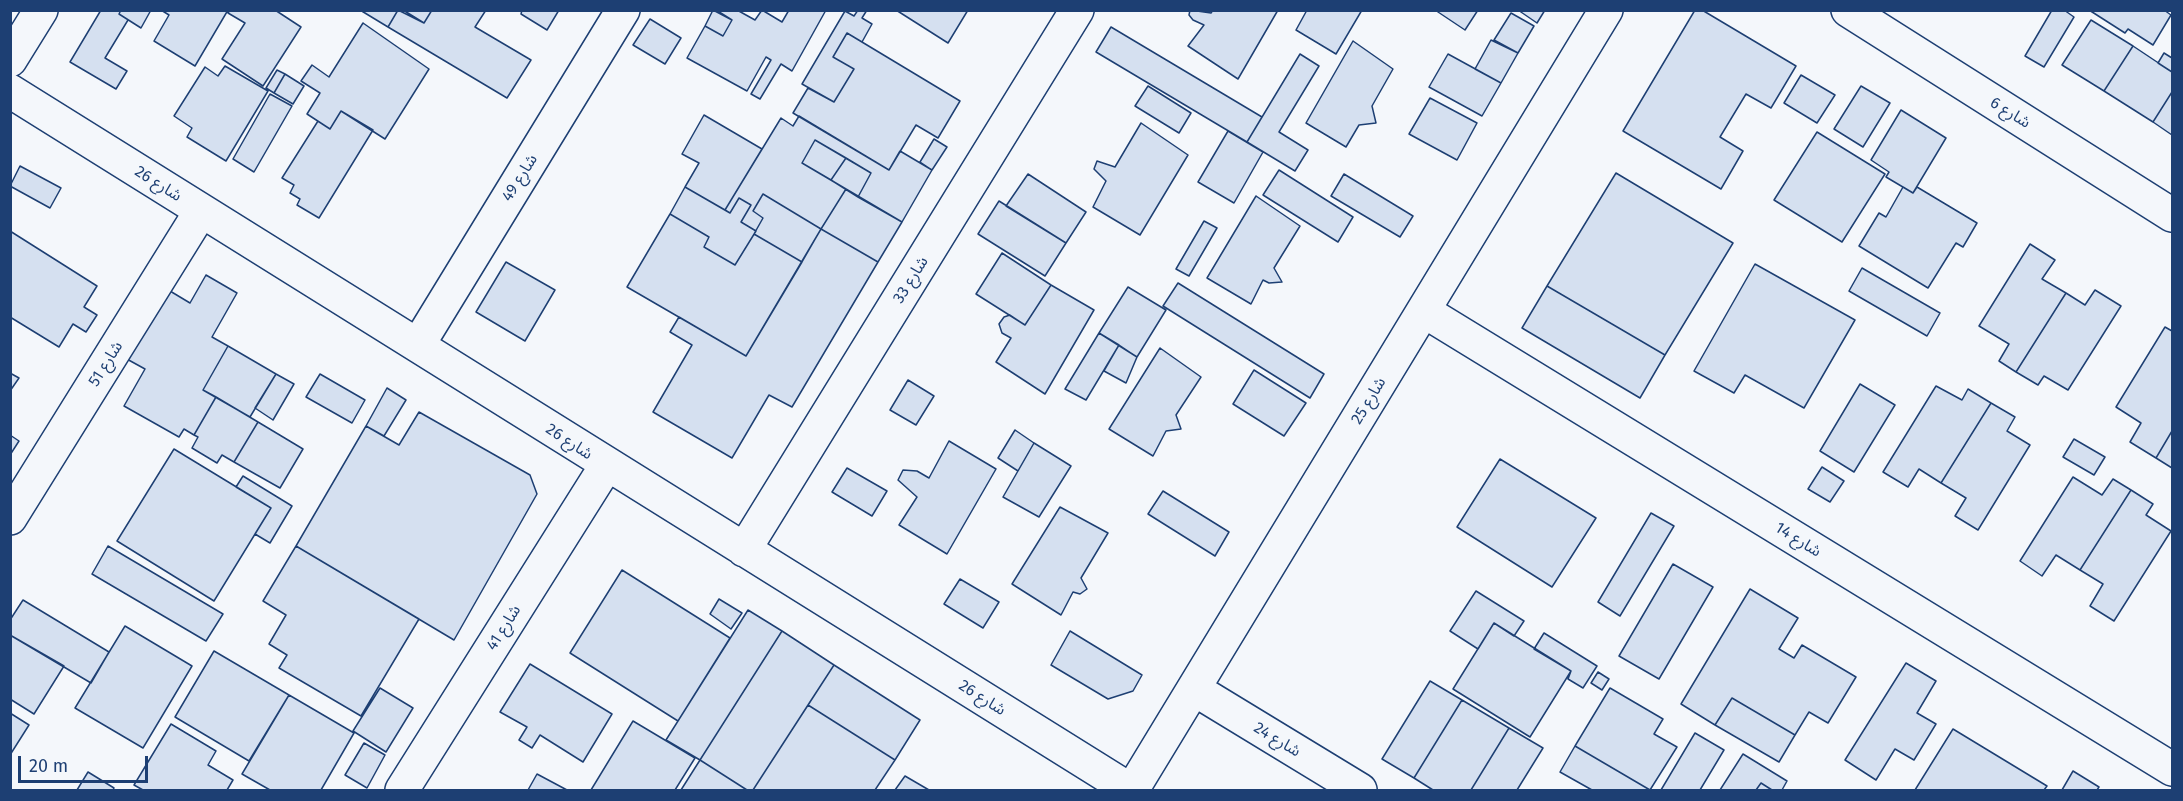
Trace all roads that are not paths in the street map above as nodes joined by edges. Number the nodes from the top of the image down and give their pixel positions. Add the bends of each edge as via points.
1 (41, 10) edge
2 (623, 10) edge
3 (1077, 10) edge
4 (1606, 10) edge
5 (1848, 10) edge
6 (10, 60) edge
7 (10, 91) edge
8 (2170, 207) edge
9 (201, 211) junction
10 (1424, 310) junction
11 (418, 345) junction
12 (606, 466) junction
13 (10, 518) edge
14 (744, 550) junction
15 (1194, 689) junction
16 (2172, 769) edge
17 (402, 790) edge
18 (1131, 790) edge
19 (1360, 790) edge

1 - 6 street
2 - 11 street, شارع 49
3 - 14 street, شارع 33
4 - 10 street, شارع 25
5 - 8 street, شارع 6
7 - 9 street, شارع 26
9 - 11 street, شارع 26
9 - 13 street, شارع 51
10 - 15 street, شارع 25
10 - 16 street, شارع 14
11 - 12 street, شارع 26
12 - 14 street, شارع 26
12 - 17 street, شارع 41
14 - 18 street, شارع 26
15 - 18 street, شارع 25
15 - 19 street, شارع 24

